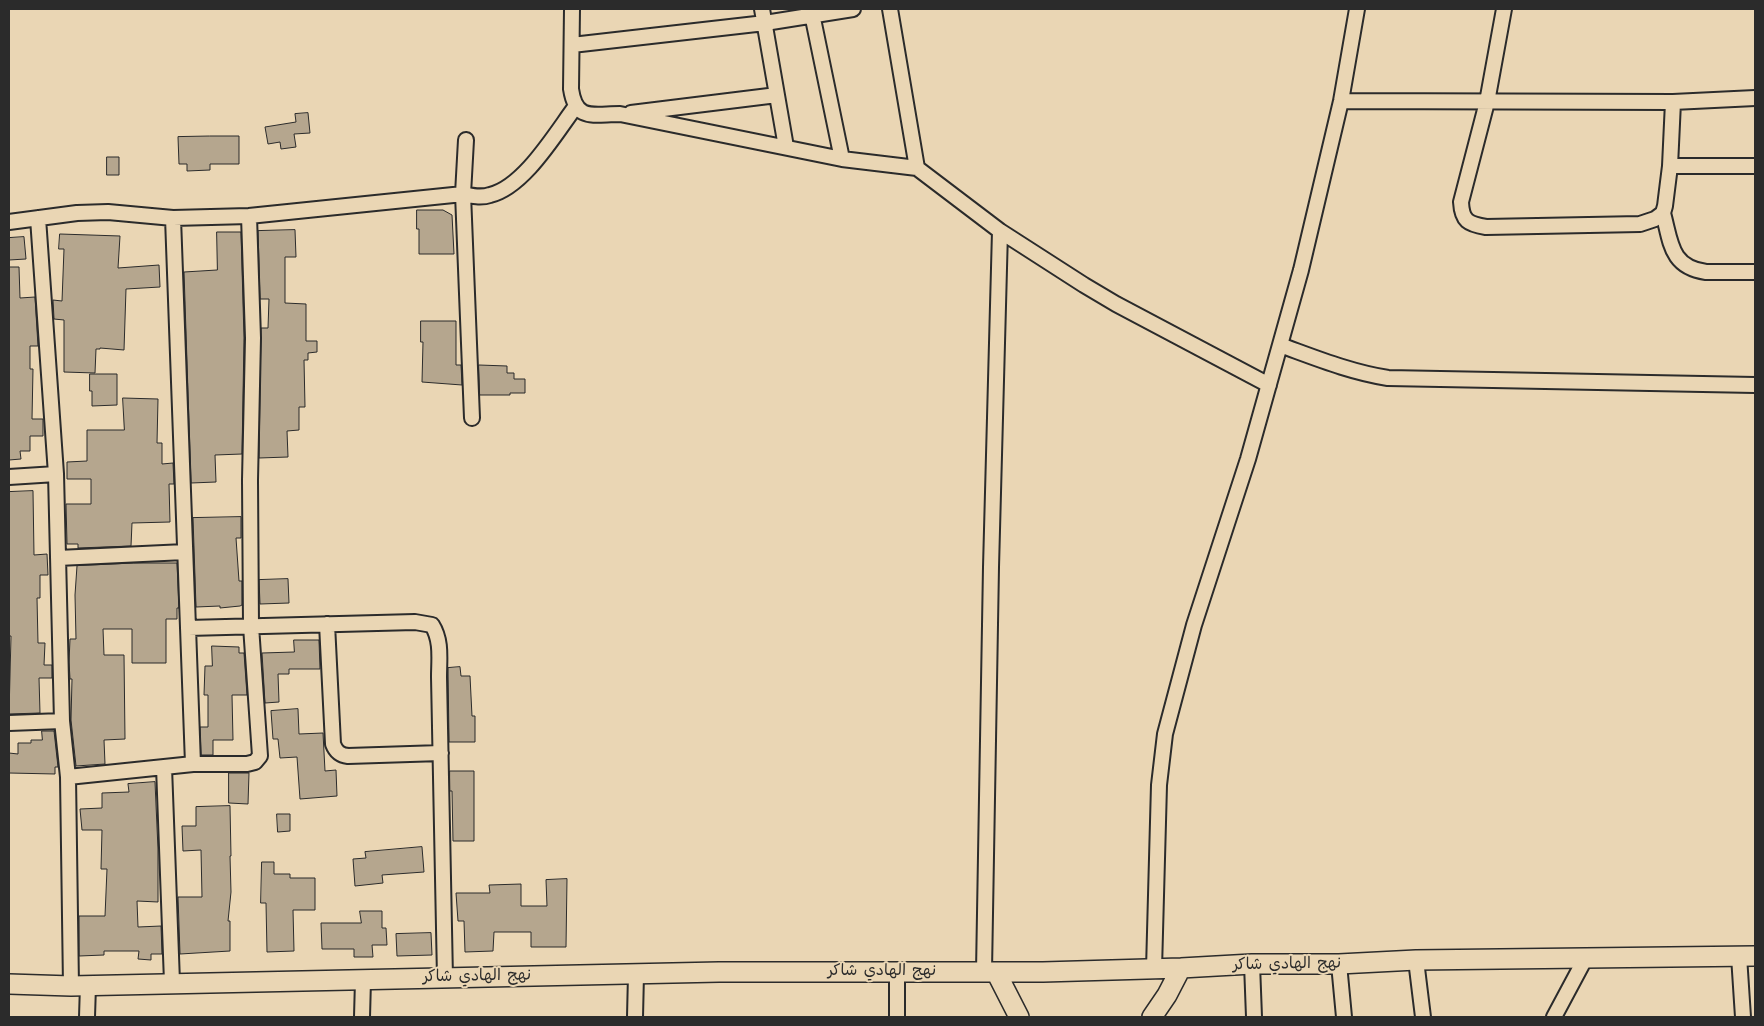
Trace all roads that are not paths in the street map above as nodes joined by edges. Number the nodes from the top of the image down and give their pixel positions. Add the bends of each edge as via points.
1 (572, 9) edge
2 (762, 9) edge
3 (854, 9) edge
4 (890, 9) edge
5 (1358, 9) edge
6 (1504, 9) edge
7 (812, 12) edge
8 (765, 23) junction
9 (572, 45) junction
10 (777, 95) junction
11 (1755, 98) edge
12 (1341, 101) junction
13 (1487, 102) junction
14 (1673, 102) junction
15 (576, 106) junction
16 (620, 114) junction
17 (466, 140) dead end
18 (786, 147) junction
19 (842, 159) junction
20 (1670, 166) junction
21 (1755, 166) edge
22 (917, 168) junction
23 (463, 194) junction
24 (1663, 212) junction
25 (249, 216) junction
26 (38, 218) junction
27 (173, 218) junction
28 (9, 222) edge
29 (1000, 231) junction
30 (1755, 272) edge
31 (1280, 345) junction
32 (1269, 385) junction
33 (1755, 385) edge
34 (472, 418) dead end
35 (56, 474) junction
36 (9, 477) edge
37 (185, 552) junction
38 (58, 558) junction
39 (327, 624) junction
40 (251, 626) junction
41 (188, 628) junction
42 (62, 722) junction
43 (9, 723) edge
44 (441, 753) junction
45 (193, 764) junction
46 (164, 768) junction
47 (68, 777) junction
48 (1747, 956) edge
49 (1585, 959) junction
50 (1416, 960) junction
51 (1252, 964) junction
52 (1339, 964) junction
53 (1181, 968) junction
54 (1154, 969) junction
55 (897, 972) junction
56 (990, 972) junction
57 (636, 974) junction
58 (445, 978) junction
59 (363, 980) junction
60 (172, 982) junction
61 (9, 984) edge
62 (79, 985) junction
63 (87, 1017) edge
64 (362, 1017) edge
65 (635, 1017) edge
66 (897, 1017) edge
67 (1019, 1017) edge
68 (1152, 1017) edge
69 (1254, 1017) edge
70 (1344, 1017) edge
71 (1423, 1017) edge
72 (1554, 1017) edge
73 (1743, 1017) edge

1 - 9 street
2 - 8 street
3 - 7 street
4 - 22 street
5 - 12 street
6 - 13 street
7 - 8 street
7 - 19 street
8 - 9 street
8 - 10 street
9 - 15 street via 571,89
10 - 16 street
10 - 18 street
11 - 14 street
12 - 13 street
12 - 31 street
13 - 14 street
13 - 24 street via 1461,202 1466,219 1473,225 1640,224 1656,219
14 - 20 street
15 - 16 street via 585,114
15 - 23 street via 516,182 489,196
16 - 18 street
17 - 23 street
18 - 19 street
19 - 22 street
20 - 21 street
20 - 24 street
22 - 29 street
23 - 25 street
23 - 34 street
24 - 30 street via 1674,251 1684,266 1706,272
25 - 27 street
25 - 40 street via 253,338
26 - 27 street via 108,212
26 - 28 street
26 - 35 street
27 - 37 street
29 - 32 street via 1116,304
29 - 56 street via 991,567
31 - 32 street
31 - 33 street via 1347,369 1388,378
32 - 54 street via 1246,467 1194,625 1165,734 1159,785
35 - 36 street
35 - 38 street
37 - 38 street
37 - 41 street
38 - 42 street
39 - 40 street
39 - 44 street via 336,751 342,756
39 - 44 street via 415,622 432,625 440,644
40 - 41 street
40 - 45 street via 259,760 247,764
41 - 45 street
42 - 43 street
42 - 47 street
44 - 58 street
45 - 46 street
46 - 47 street
46 - 60 street
47 - 62 street
48 - 49 street, نهج الهادي شاكر
48 - 73 street
49 - 50 street, نهج الهادي شاكر
49 - 72 street
50 - 52 street, نهج الهادي شاكر
50 - 71 street
51 - 52 street, نهج الهادي شاكر
51 - 53 street, نهج الهادي شاكر
51 - 69 street
52 - 70 street
53 - 54 street, نهج الهادي شاكر
53 - 68 street
54 - 56 street, نهج الهادي شاكر
55 - 56 street, نهج الهادي شاكر
55 - 57 street, نهج الهادي شاكر
55 - 66 street
56 - 67 street
57 - 58 street, نهج الهادي شاكر
57 - 65 street
58 - 59 street, نهج الهادي شاكر
59 - 60 street, نهج الهادي شاكر
59 - 64 street
60 - 62 street, نهج الهادي شاكر
61 - 62 street, نهج الهادي شاكر
62 - 63 street

